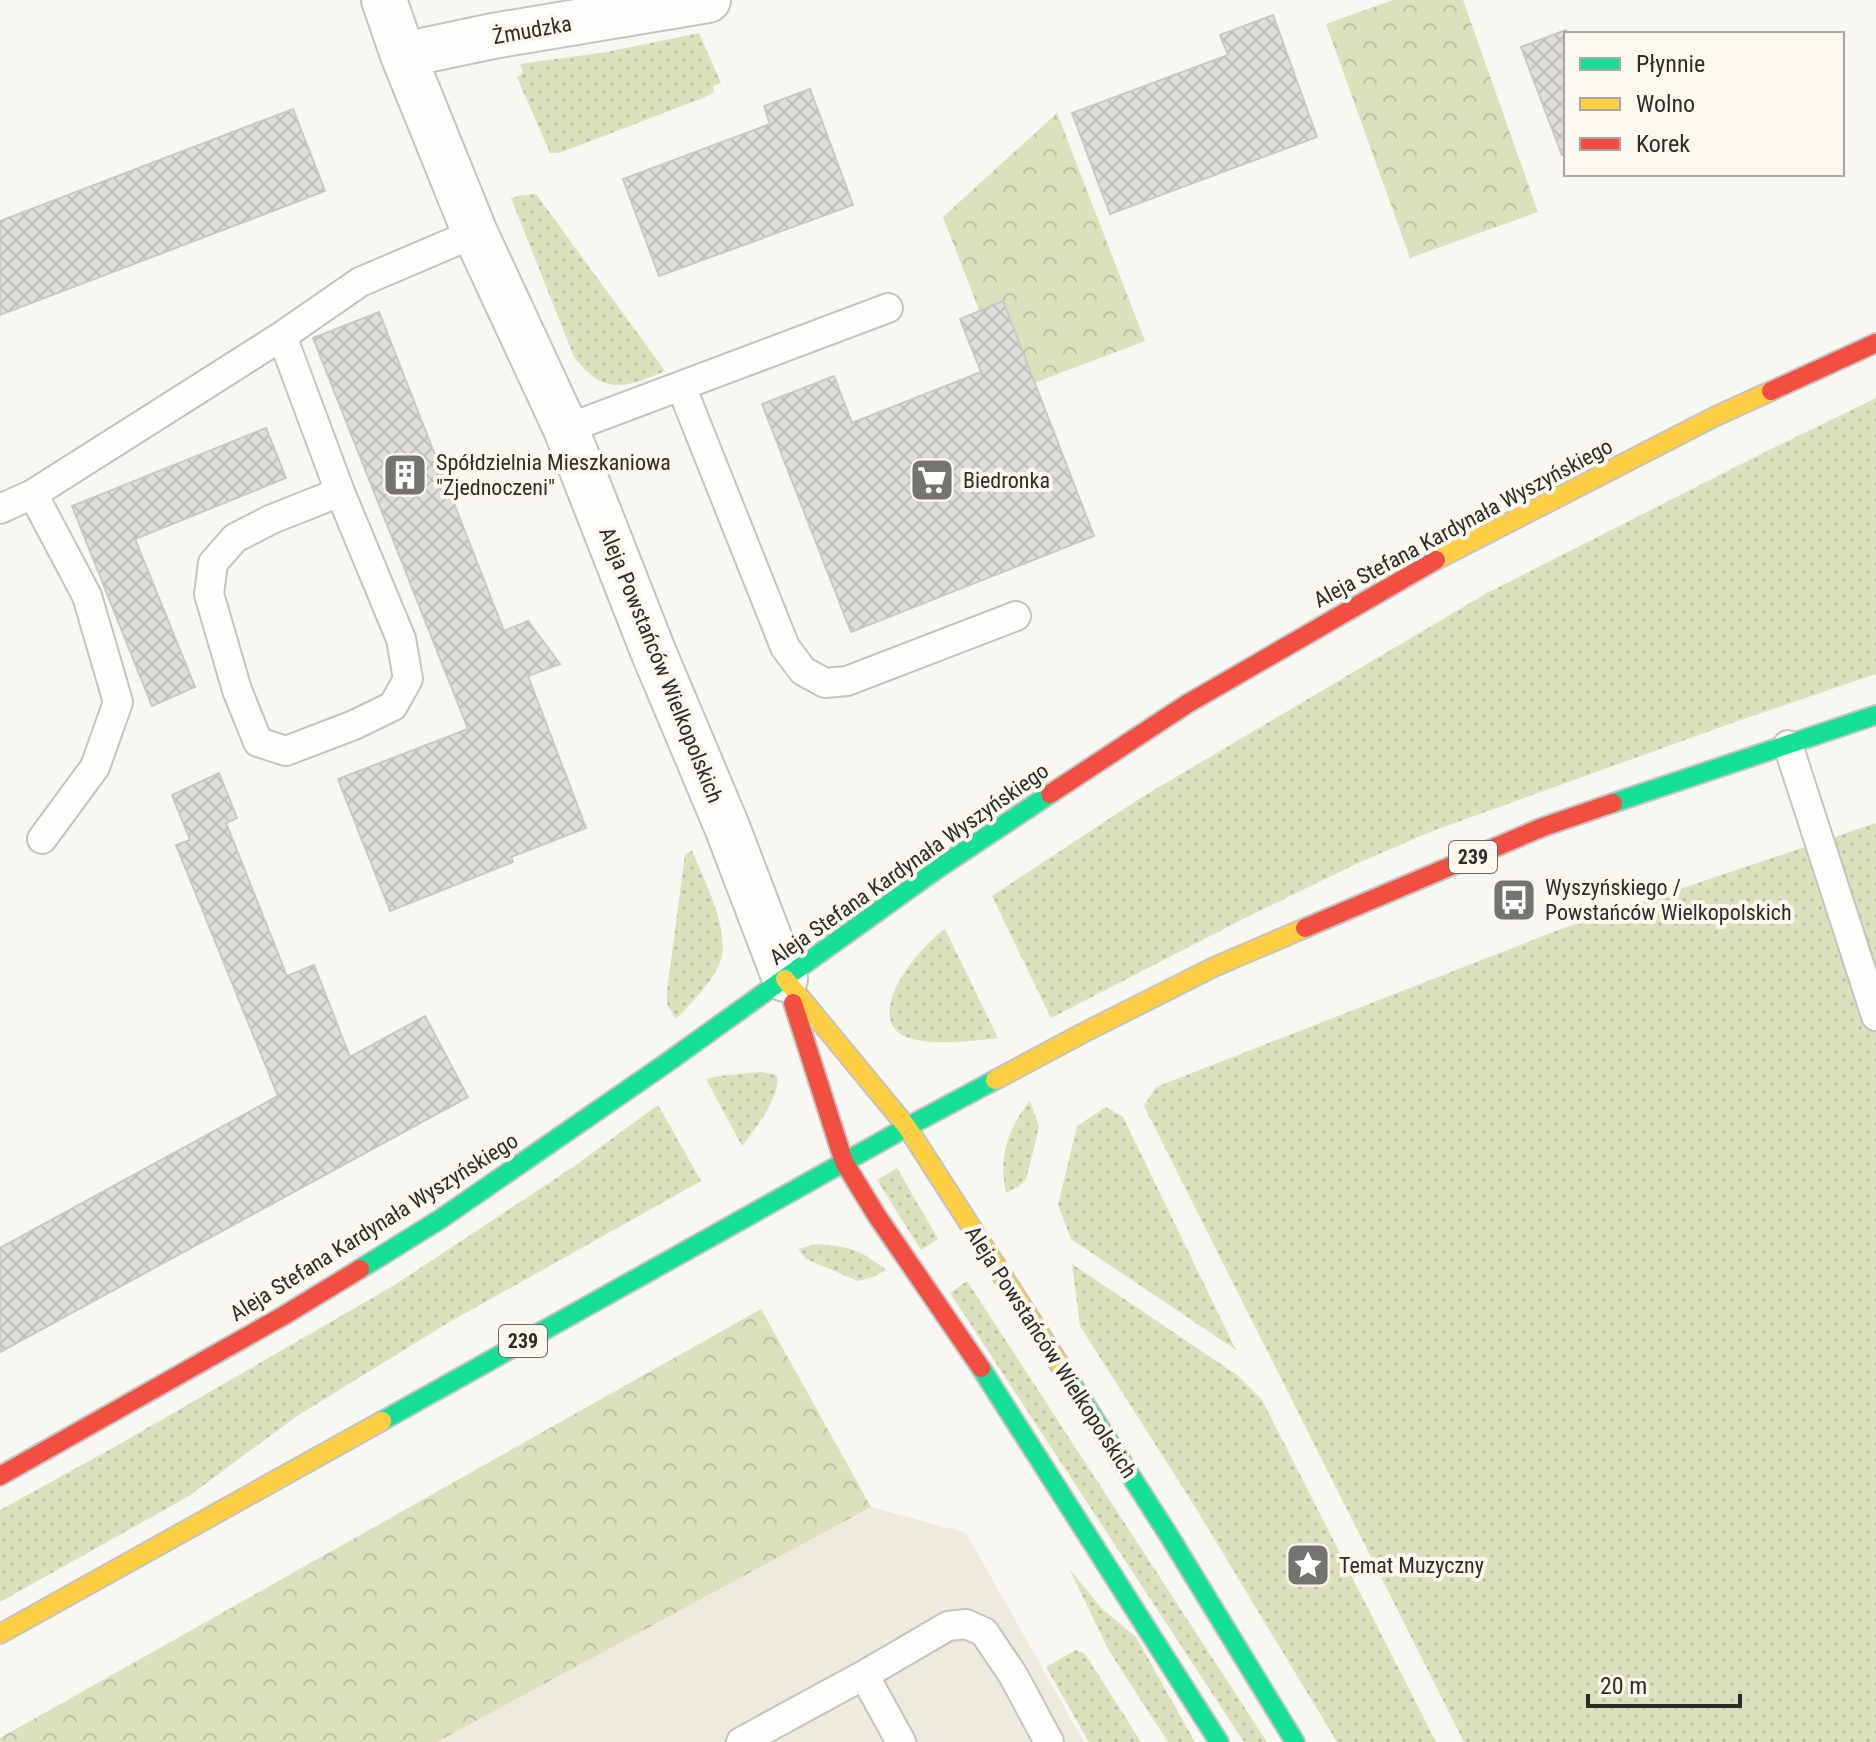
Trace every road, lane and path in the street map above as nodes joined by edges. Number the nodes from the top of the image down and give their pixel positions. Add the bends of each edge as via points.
1 (384, 0) edge
2 (708, 0) edge
3 (403, 55) junction
4 (475, 233) junction
5 (888, 308) dead end
6 (282, 336) junction
7 (1876, 343) edge
8 (681, 386) junction
9 (566, 429) junction
10 (340, 492) junction
11 (33, 494) junction
12 (0, 509) edge
13 (1016, 616) dead end
14 (1876, 715) edge
15 (1788, 745) junction
16 (42, 839) dead end
17 (785, 979) junction
18 (1876, 1016) edge
19 (907, 1127) junction
20 (844, 1162) junction
21 (0, 1476) edge
22 (0, 1634) edge
23 (864, 1675) junction
24 (741, 1742) edge
25 (901, 1742) edge
26 (1049, 1742) edge
27 (1219, 1742) edge
28 (1295, 1742) edge

1 - 3 street, Aleja Powstańców Wielkopolskich
2 - 3 street, Żmudzka
3 - 4 street, Aleja Powstańców Wielkopolskich
4 - 6 lane via 360,282
4 - 9 street, Aleja Powstańców Wielkopolskich
5 - 8 lane
6 - 10 lane
6 - 11 lane
7 - 17 main road, Aleja Stefana Kardynała Wyszyńskiego via 1714,417 1456,549 1187,704 937,869
8 - 9 lane
8 - 13 lane via 785,647 803,671 825,683 847,681
9 - 17 street, Aleja Powstańców Wielkopolskich
10 - 10 lane via 401,639 408,679 393,706 286,751 258,742 237,690 209,594 213,563 235,538
11 - 12 lane
11 - 16 lane via 87,596 118,702 95,767
14 - 15 main road, 239
15 - 18 lane
15 - 19 main road, 239 via 1543,827 1228,960
17 - 19 main road, Aleja Powstańców Wielkopolskich
17 - 20 main road, Aleja Powstańców Wielkopolskich
17 - 21 main road, Aleja Stefana Kardynała Wyszyńskiego via 439,1220 283,1316
19 - 20 main road, 239
19 - 28 main road, Aleja Powstańców Wielkopolskich
20 - 22 main road, 239
20 - 27 main road, Aleja Powstańców Wielkopolskich via 1003,1400
23 - 24 lane
23 - 25 lane
23 - 26 lane via 948,1626 966,1624 984,1632

